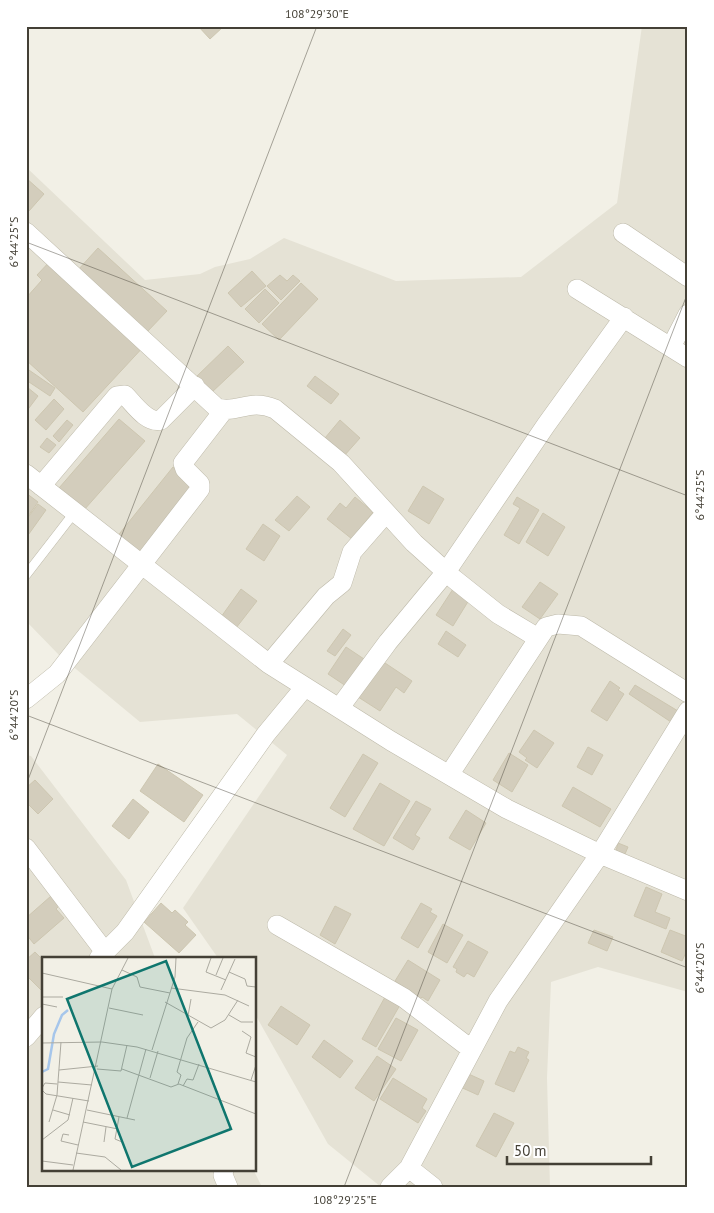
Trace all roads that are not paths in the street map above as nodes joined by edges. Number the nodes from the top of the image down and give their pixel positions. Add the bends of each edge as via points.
1 (26, 232) edge
2 (623, 233) dead end
3 (688, 277) edge
4 (577, 289) dead end
5 (688, 314) edge
6 (624, 317) junction
7 (671, 347) junction
8 (688, 358) edge
9 (195, 386) junction
10 (224, 410) junction
11 (26, 474) edge
12 (41, 486) junction
13 (74, 512) junction
14 (386, 513) junction
15 (140, 564) junction
16 (446, 572) junction
17 (26, 575) edge
18 (538, 638) junction
19 (269, 664) junction
20 (304, 688) junction
21 (688, 693) edge
22 (26, 699) edge
23 (340, 707) junction
24 (686, 715) edge
25 (449, 775) junction
26 (26, 848) edge
27 (600, 854) junction
28 (688, 891) edge
29 (277, 925) dead end
30 (102, 955) edge
31 (42, 1018) edge
32 (28, 1032) edge
33 (471, 1049) junction
34 (409, 1168) junction
35 (224, 1170) edge
36 (228, 1187) edge
37 (390, 1187) edge
38 (433, 1187) edge

1 - 9 street
2 - 3 street
4 - 6 street
5 - 7 street
6 - 7 street
6 - 16 street
7 - 8 street
9 - 10 street via 217,408
9 - 12 street via 161,420 156,421 150,420 124,395 117,396
10 - 14 street via 251,404 275,409 341,463
10 - 15 street via 183,463 200,484 200,489
11 - 12 street
12 - 13 street
13 - 15 street
13 - 17 lane
14 - 16 street
14 - 19 street via 352,552 342,583 326,596
15 - 19 street
15 - 22 street via 57,674
16 - 18 street via 498,614
16 - 23 street
18 - 21 street via 546,627 558,624 581,626
18 - 25 street
19 - 20 street
20 - 23 street
20 - 30 street via 266,734 125,932
23 - 25 street
24 - 27 street
25 - 27 street via 507,809
26 - 30 street
27 - 28 street
27 - 33 street via 498,1001
29 - 33 street via 404,998
31 - 32 street
33 - 34 street
34 - 37 street
34 - 38 street
35 - 36 street

